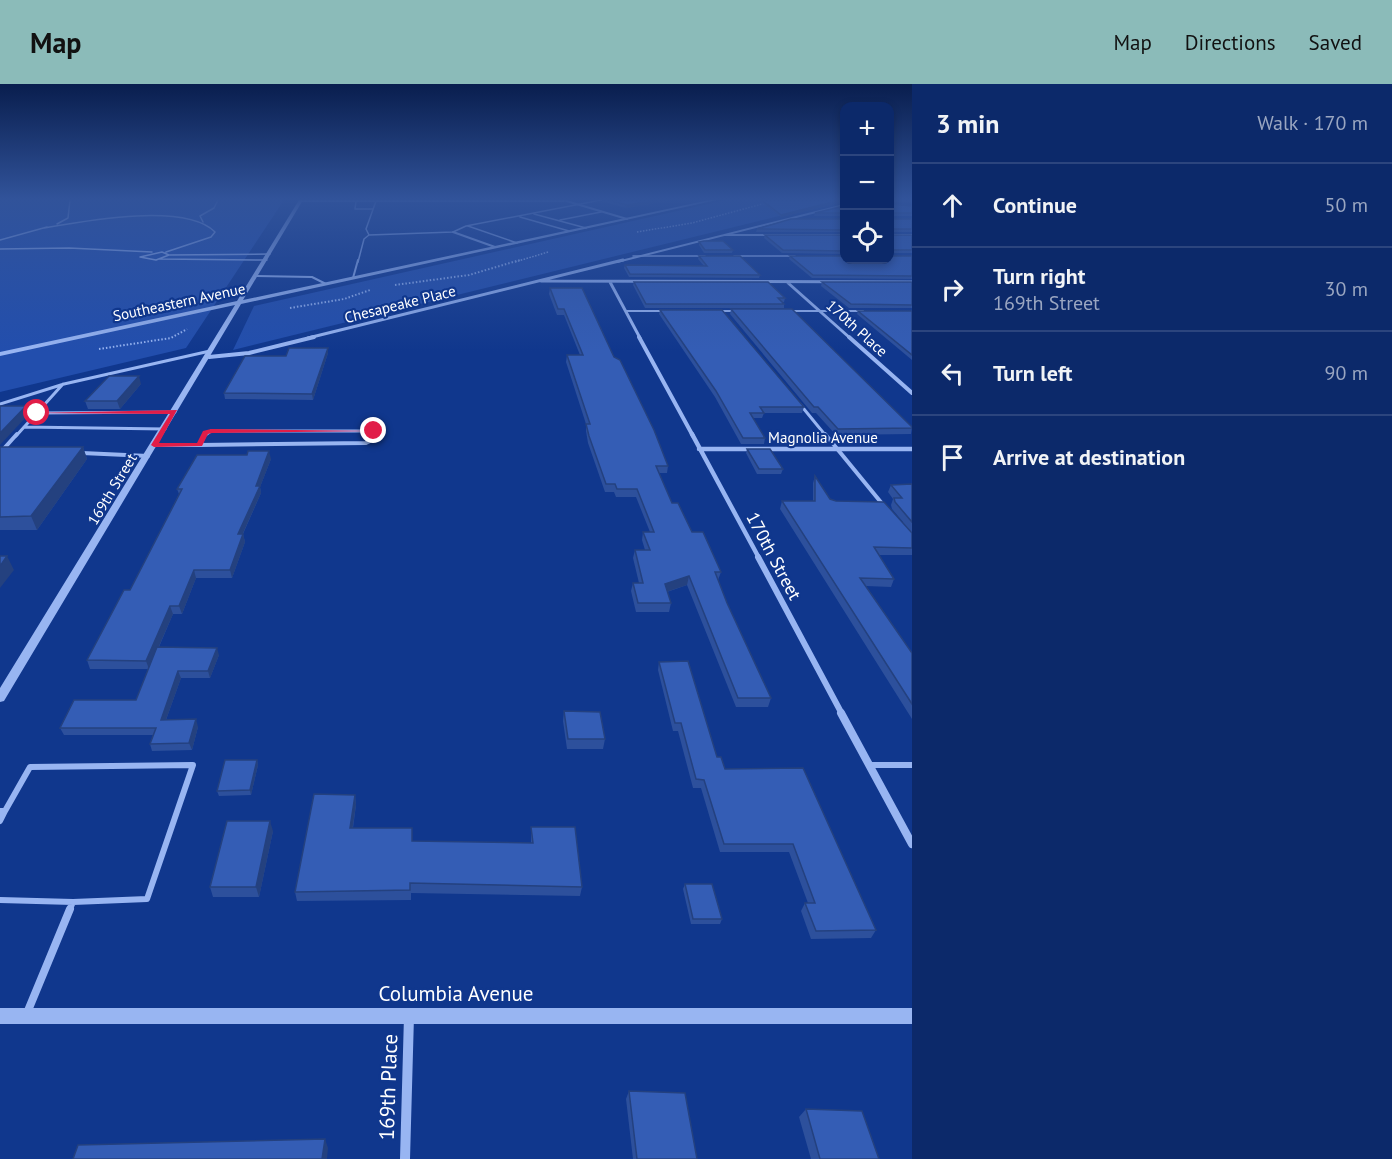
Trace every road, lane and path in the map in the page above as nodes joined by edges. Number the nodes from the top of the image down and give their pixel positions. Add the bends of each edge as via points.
1 (117, 250) edge
2 (170, 250) edge
3 (272, 250) edge
4 (361, 250) edge
5 (480, 250) edge
6 (656, 250) edge
7 (549, 251) dead end
8 (152, 252) junction
9 (165, 252) junction
10 (169, 255) junction
11 (633, 256) junction
12 (715, 256) edge
13 (727, 256) edge
14 (797, 256) edge
15 (268, 257) junction
16 (160, 259) junction
17 (257, 276) junction
18 (353, 278) junction
19 (532, 281) junction
20 (610, 282) junction
21 (787, 282) junction
22 (912, 282) edge
23 (326, 284) junction
24 (389, 286) dead end
25 (372, 290) dead end
26 (242, 302) junction
27 (286, 308) dead end
28 (626, 311) junction
29 (669, 311) edge
30 (712, 311) edge
31 (723, 311) junction
32 (744, 311) edge
33 (788, 311) edge
34 (866, 311) edge
35 (820, 312) junction
36 (730, 320) edge
37 (211, 353) junction
38 (0, 354) edge
39 (64, 384) junction
40 (912, 393) edge
41 (792, 394) edge
42 (0, 404) edge
43 (175, 412) junction
44 (37, 413) junction
45 (24, 428) junction
46 (165, 429) junction
47 (154, 445) junction
48 (200, 445) junction
49 (699, 449) junction
50 (838, 449) junction
51 (912, 449) edge
52 (9, 452) edge
53 (0, 453) edge
54 (70, 453) edge
55 (148, 456) junction
56 (890, 513) edge
57 (0, 698) edge
58 (869, 765) junction
59 (912, 765) edge
60 (2, 811) edge
61 (0, 820) edge
62 (912, 844) edge
63 (0, 900) edge
64 (73, 902) junction
65 (0, 1016) edge
66 (26, 1016) junction
67 (410, 1016) junction
68 (912, 1016) edge
69 (405, 1159) edge

1 - 8 lane
2 - 9 lane
3 - 15 street, 169th Street
4 - 18 lane
5 - 18 street, Southeastern Avenue
6 - 11 street, Chesapeake Place
7 - 24 path via 469,275
8 - 9 lane
8 - 16 lane via 140,257
9 - 10 lane
10 - 15 lane
10 - 16 lane
11 - 12 lane
11 - 19 street, Chesapeake Place
13 - 14 lane
15 - 16 lane
15 - 17 street, 169th Street
17 - 23 lane via 312,277
17 - 26 street, 169th Street
18 - 23 street, Southeastern Avenue
19 - 20 street
19 - 37 street, Chesapeake Place via 249,352
20 - 21 street
20 - 28 street, 170th Street
21 - 22 street
21 - 35 street, 170th Place
23 - 26 street, Southeastern Avenue
25 - 27 path
26 - 37 street, 169th Street
26 - 38 street, Southeastern Avenue
28 - 29 lane
28 - 49 street, 170th Street
30 - 31 lane
31 - 32 lane
31 - 36 lane
33 - 35 lane
34 - 35 lane
35 - 40 street, 170th Place
37 - 39 lane
37 - 43 street, 169th Street
39 - 42 lane
39 - 44 lane
41 - 50 lane
43 - 44 lane
43 - 46 street, 169th Street
44 - 45 lane
45 - 46 lane
45 - 53 lane
46 - 47 street, 169th Street
47 - 48 lane
47 - 55 street, 169th Street
48 - 48 lane via 366,443 372,440 374,431 211,431 205,433
49 - 50 street, Magnolia Avenue
49 - 58 street, 170th Street
50 - 51 street, Magnolia Avenue
50 - 56 lane
52 - 53 lane
54 - 55 lane
55 - 57 street, 169th Street
58 - 59 lane
58 - 62 street, 170th Street
60 - 61 lane
60 - 64 lane via 30,766 193,765 147,899
63 - 64 lane
64 - 66 lane
65 - 66 street, Columbia Avenue
66 - 67 street, Columbia Avenue
67 - 68 street, Columbia Avenue
67 - 69 street, 169th Place

